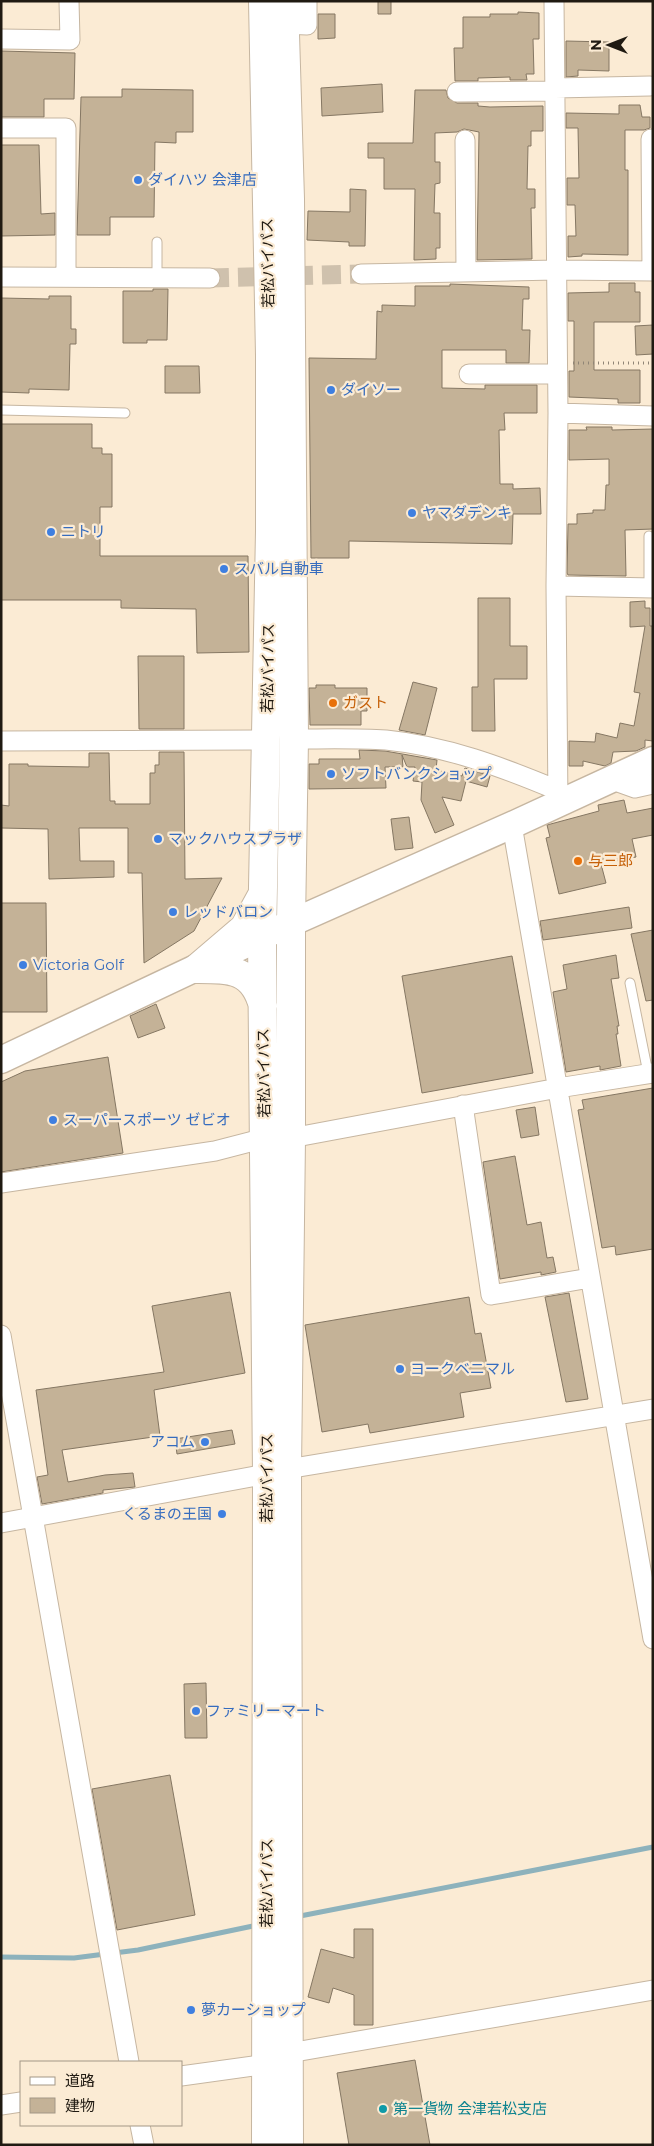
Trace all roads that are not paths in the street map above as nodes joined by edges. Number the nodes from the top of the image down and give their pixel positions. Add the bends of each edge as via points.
1 (69, 1) edge
2 (263, 1) edge
3 (307, 1) edge
4 (554, 1) edge
5 (284, 13) edge
6 (1, 39) edge
7 (650, 86) dead end
8 (555, 90) junction
9 (457, 92) dead end
10 (1, 128) edge
11 (651, 139) dead end
12 (465, 140) dead end
13 (157, 242) dead end
14 (556, 270) junction
15 (652, 270) edge
16 (466, 272) junction
17 (360, 274) tunnel mouth
18 (1, 277) edge
19 (66, 277) junction
20 (157, 277) junction
21 (210, 278) tunnel mouth
22 (557, 368) junction
23 (469, 374) dead end
24 (1, 410) edge
25 (558, 412) junction
26 (125, 413) dead end
27 (653, 416) edge
28 (649, 536) dead end
29 (556, 586) junction
30 (651, 588) edge
31 (294, 739) junction
32 (267, 740) junction
33 (1, 742) edge
34 (653, 760) edge
35 (610, 779) junction
36 (653, 784) edge
37 (557, 797) junction
38 (512, 825) junction
39 (263, 890) junction
40 (291, 923) junction
41 (262, 938) junction
42 (196, 968) junction
43 (630, 984) dead end
44 (263, 1008) junction
45 (1, 1060) edge
46 (651, 1073) edge
47 (558, 1088) junction
48 (463, 1106) junction
49 (278, 1138) junction
50 (1, 1183) edge
51 (590, 1278) junction
52 (1, 1335) edge
53 (653, 1409) edge
54 (614, 1416) junction
55 (277, 1472) junction
56 (32, 1518) junction
57 (1, 1523) edge
58 (653, 1638) edge
59 (653, 1990) edge
60 (278, 2058) junction
61 (129, 2061) edge
62 (182, 2076) edge
63 (20, 2102) edge
64 (1, 2105) edge
65 (140, 2126) edge
66 (144, 2145) edge
67 (266, 2145) edge
68 (289, 2145) edge

1 - 6 street via 70,40
2 - 32 highway, 若松バイパス via 270,355
3 - 5 street via 307,25
4 - 8 street
5 - 31 highway, 若松バイパス via 290,235
7 - 8 street
8 - 9 street
8 - 14 street
10 - 19 street via 66,128
11 - 15 street
12 - 16 street
13 - 20 lane
14 - 15 street
14 - 16 street
14 - 22 street
16 - 17 street
18 - 19 street
19 - 20 street
20 - 21 street
22 - 23 street
22 - 25 street
24 - 26 lane
25 - 27 street
25 - 29 street
28 - 30 lane
29 - 30 street
29 - 37 street
31 - 37 street via 386,740 447,750 498,766
31 - 40 highway, 若松バイパス
32 - 33 street
32 - 39 highway, 若松バイパス
34 - 35 street
35 - 36 street via 635,788
35 - 37 street
37 - 38 street
38 - 40 street
38 - 47 street
39 - 41 highway, 若松バイパス
39 - 42 highway via 258,906 244,928
40 - 41 street
40 - 49 highway, 若松バイパス
41 - 42 street
41 - 44 highway, 若松バイパス
42 - 44 highway via 242,973 257,990
42 - 45 street
43 - 46 lane
44 - 49 highway, 若松バイパス
46 - 47 street
47 - 48 street
47 - 51 street
48 - 49 street
48 - 51 street via 491,1295
49 - 50 street via 215,1151
49 - 55 highway, 若松バイパス
51 - 54 street
52 - 56 street
53 - 54 street
54 - 55 street
54 - 58 street
55 - 56 street
55 - 60 highway, 若松バイパス
56 - 57 street
56 - 61 street
59 - 60 street
60 - 62 street
60 - 67 highway, 若松バイパス
60 - 68 highway, 若松バイパス
63 - 64 street
65 - 66 street

